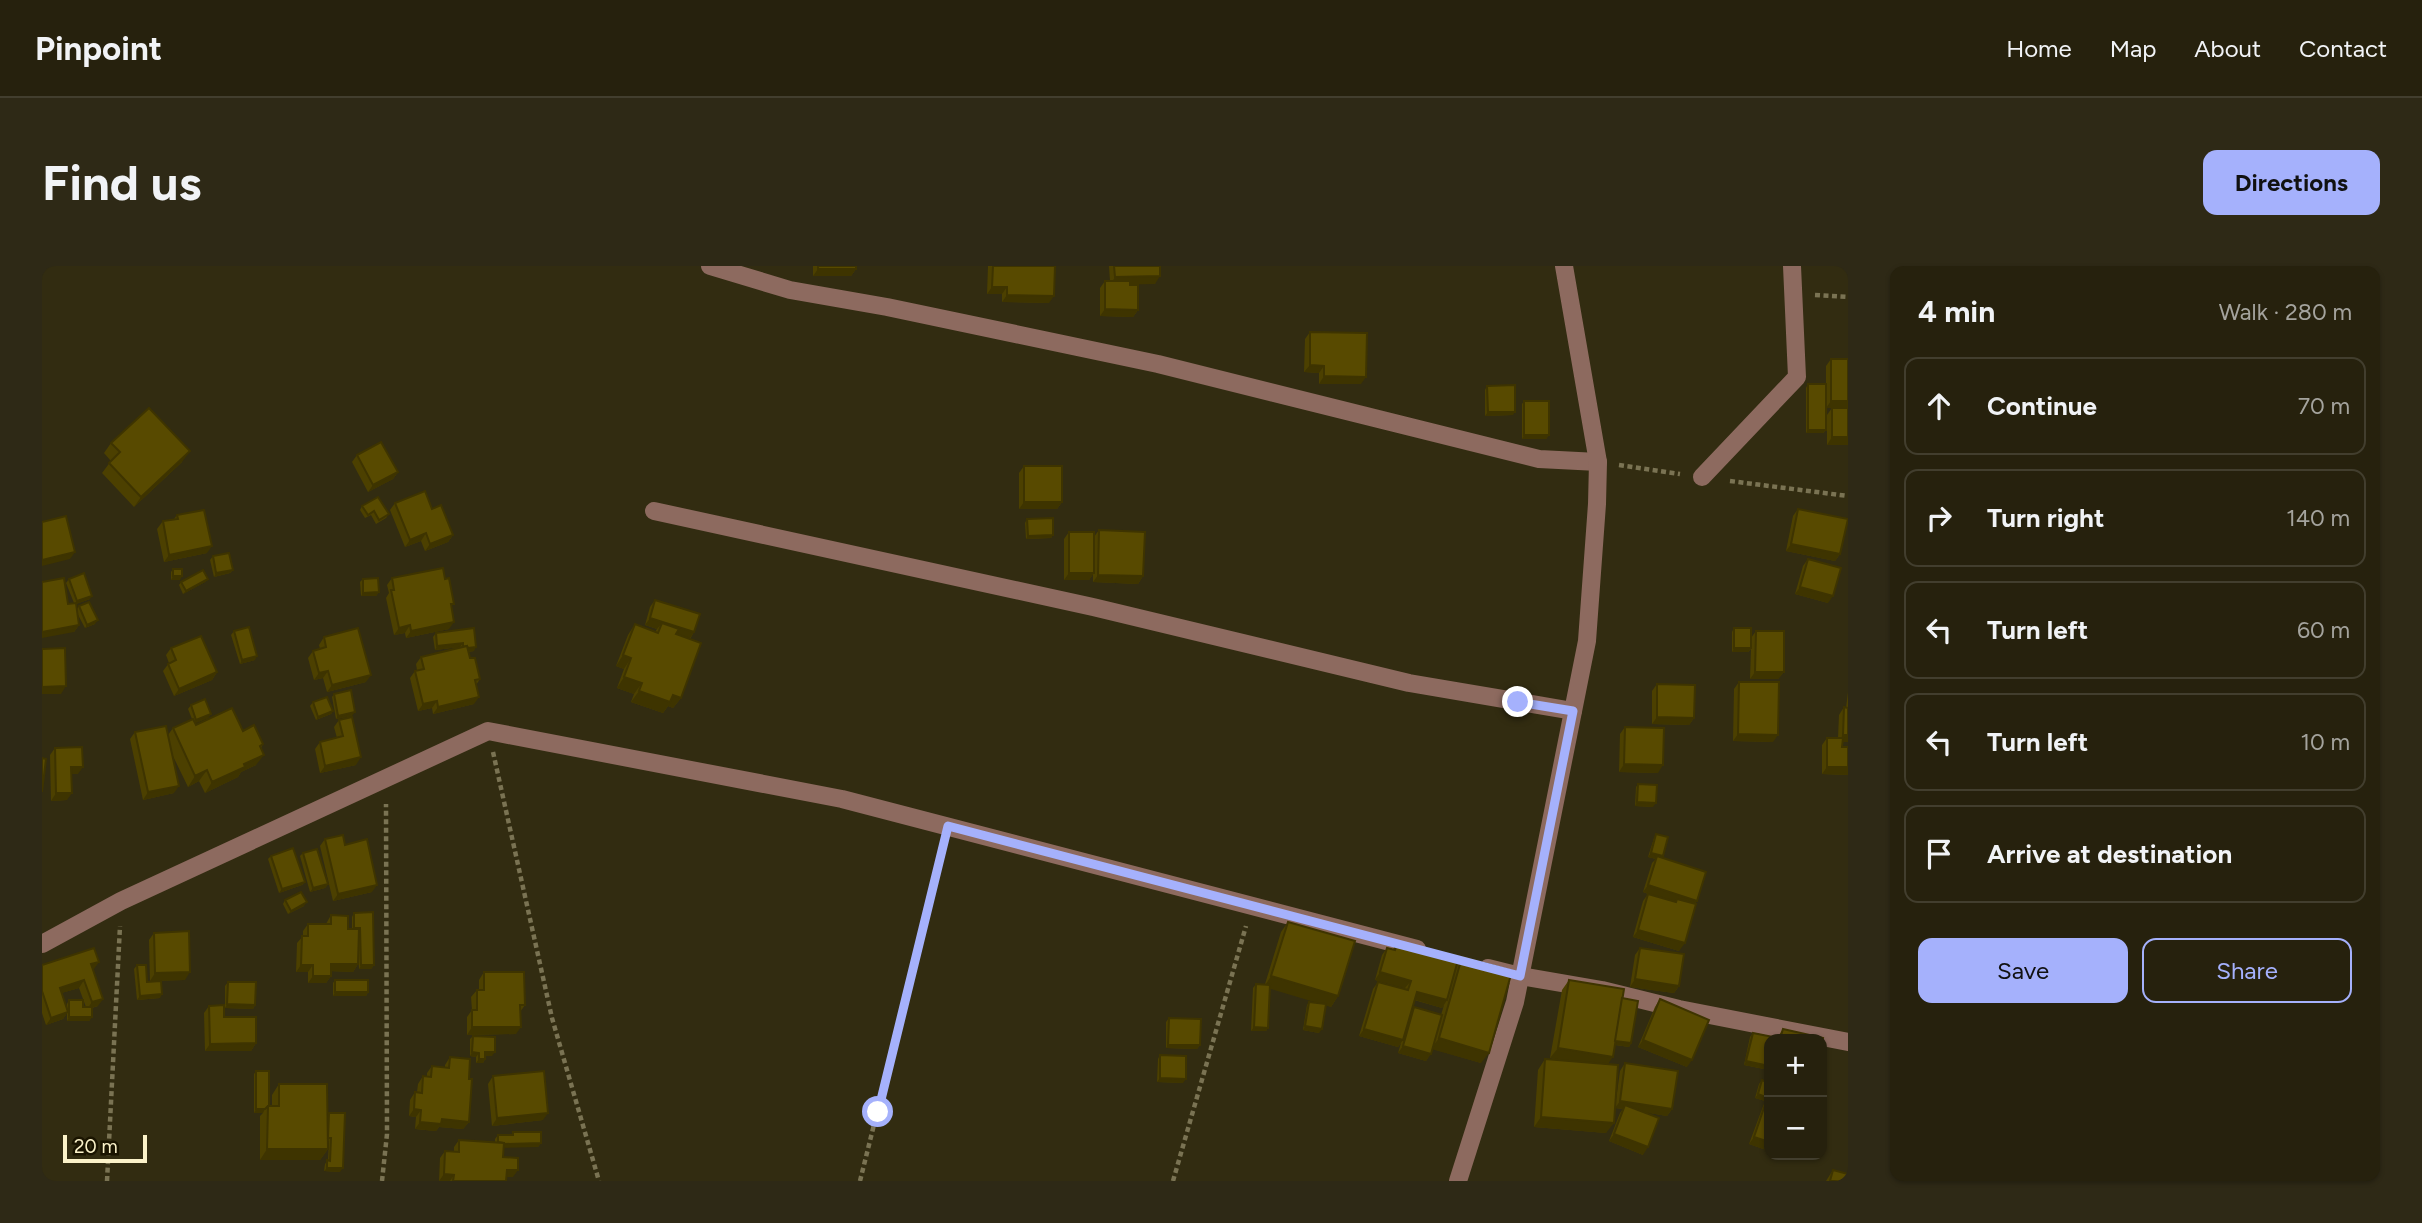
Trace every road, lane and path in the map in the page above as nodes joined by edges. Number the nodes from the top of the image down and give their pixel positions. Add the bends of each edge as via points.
1 (710, 266) edge
2 (1564, 266) edge
3 (1792, 266) edge
4 (1793, 293) junction
5 (1848, 297) edge
6 (1598, 462) junction
7 (1702, 477) dead end
8 (654, 511) dead end
9 (1573, 711) junction
10 (488, 731) junction
11 (386, 779) junction
12 (948, 826) junction
13 (121, 901) junction
14 (1252, 905) junction
15 (42, 944) edge
16 (1440, 955) edge
17 (1466, 962) edge
18 (1520, 976) junction
19 (1848, 1042) edge
20 (107, 1181) edge
21 (382, 1181) edge
22 (599, 1181) edge
23 (860, 1181) edge
24 (1173, 1181) edge
25 (1458, 1181) edge

1 - 6 street via 790,290 1171,367 1539,459
2 - 6 street
3 - 4 street
4 - 5 path
4 - 7 street via 1797,376
6 - 9 street via 1587,640
8 - 9 street via 1093,607 1409,683
9 - 18 street
10 - 11 street
10 - 12 street via 842,799
10 - 22 path via 552,1018
11 - 13 street
11 - 21 path via 387,1133
12 - 14 street
12 - 23 path
13 - 15 street
13 - 20 path
14 - 16 street
14 - 24 path
17 - 18 street
18 - 19 street
18 - 25 street

